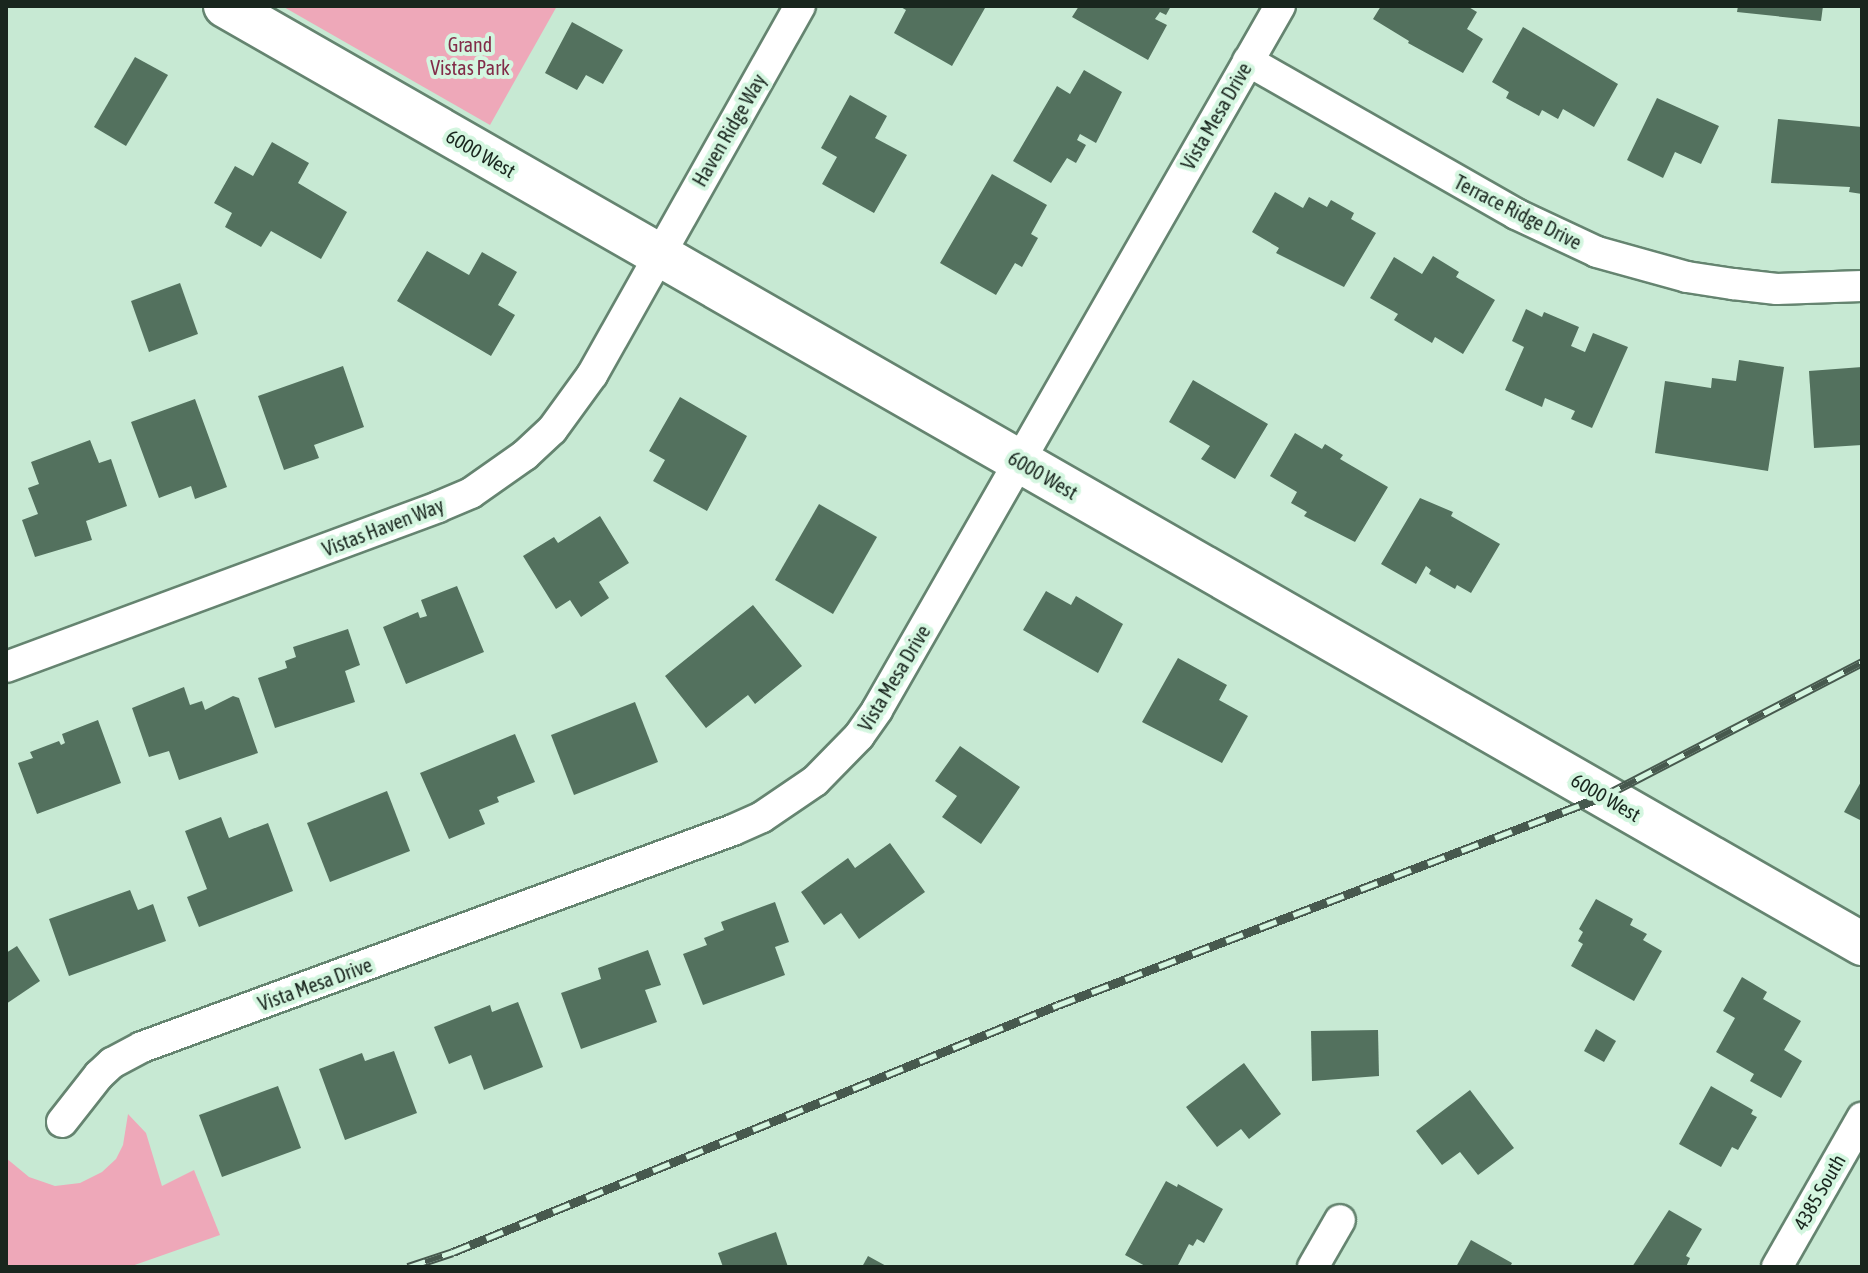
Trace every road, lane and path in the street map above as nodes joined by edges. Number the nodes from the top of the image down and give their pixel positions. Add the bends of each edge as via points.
1 (225, 6) edge
2 (800, 6) edge
3 (1280, 6) edge
4 (1248, 61) junction
5 (659, 255) junction
6 (1862, 286) edge
7 (1019, 461) junction
8 (6, 667) edge
9 (1862, 944) edge
10 (1862, 1118) edge
11 (62, 1122) dead end
12 (1340, 1220) dead end
13 (1313, 1267) edge
14 (1777, 1267) edge

1 - 5 street, 6000 West
2 - 5 street, Haven Ridge Way
3 - 4 street, Vista Mesa Drive
4 - 6 street, Terrace Ridge Drive via 1516,214 1597,252 1733,284 1777,289
4 - 7 street, Vista Mesa Drive
5 - 7 street, 6000 West
5 - 8 street, Vistas Haven Way via 592,375 552,430 471,493
7 - 9 street, 6000 West
7 - 11 street, Vista Mesa Drive via 877,710 838,760 789,801 733,830 142,1047 99,1075
10 - 14 street, 4385 South
12 - 13 street

